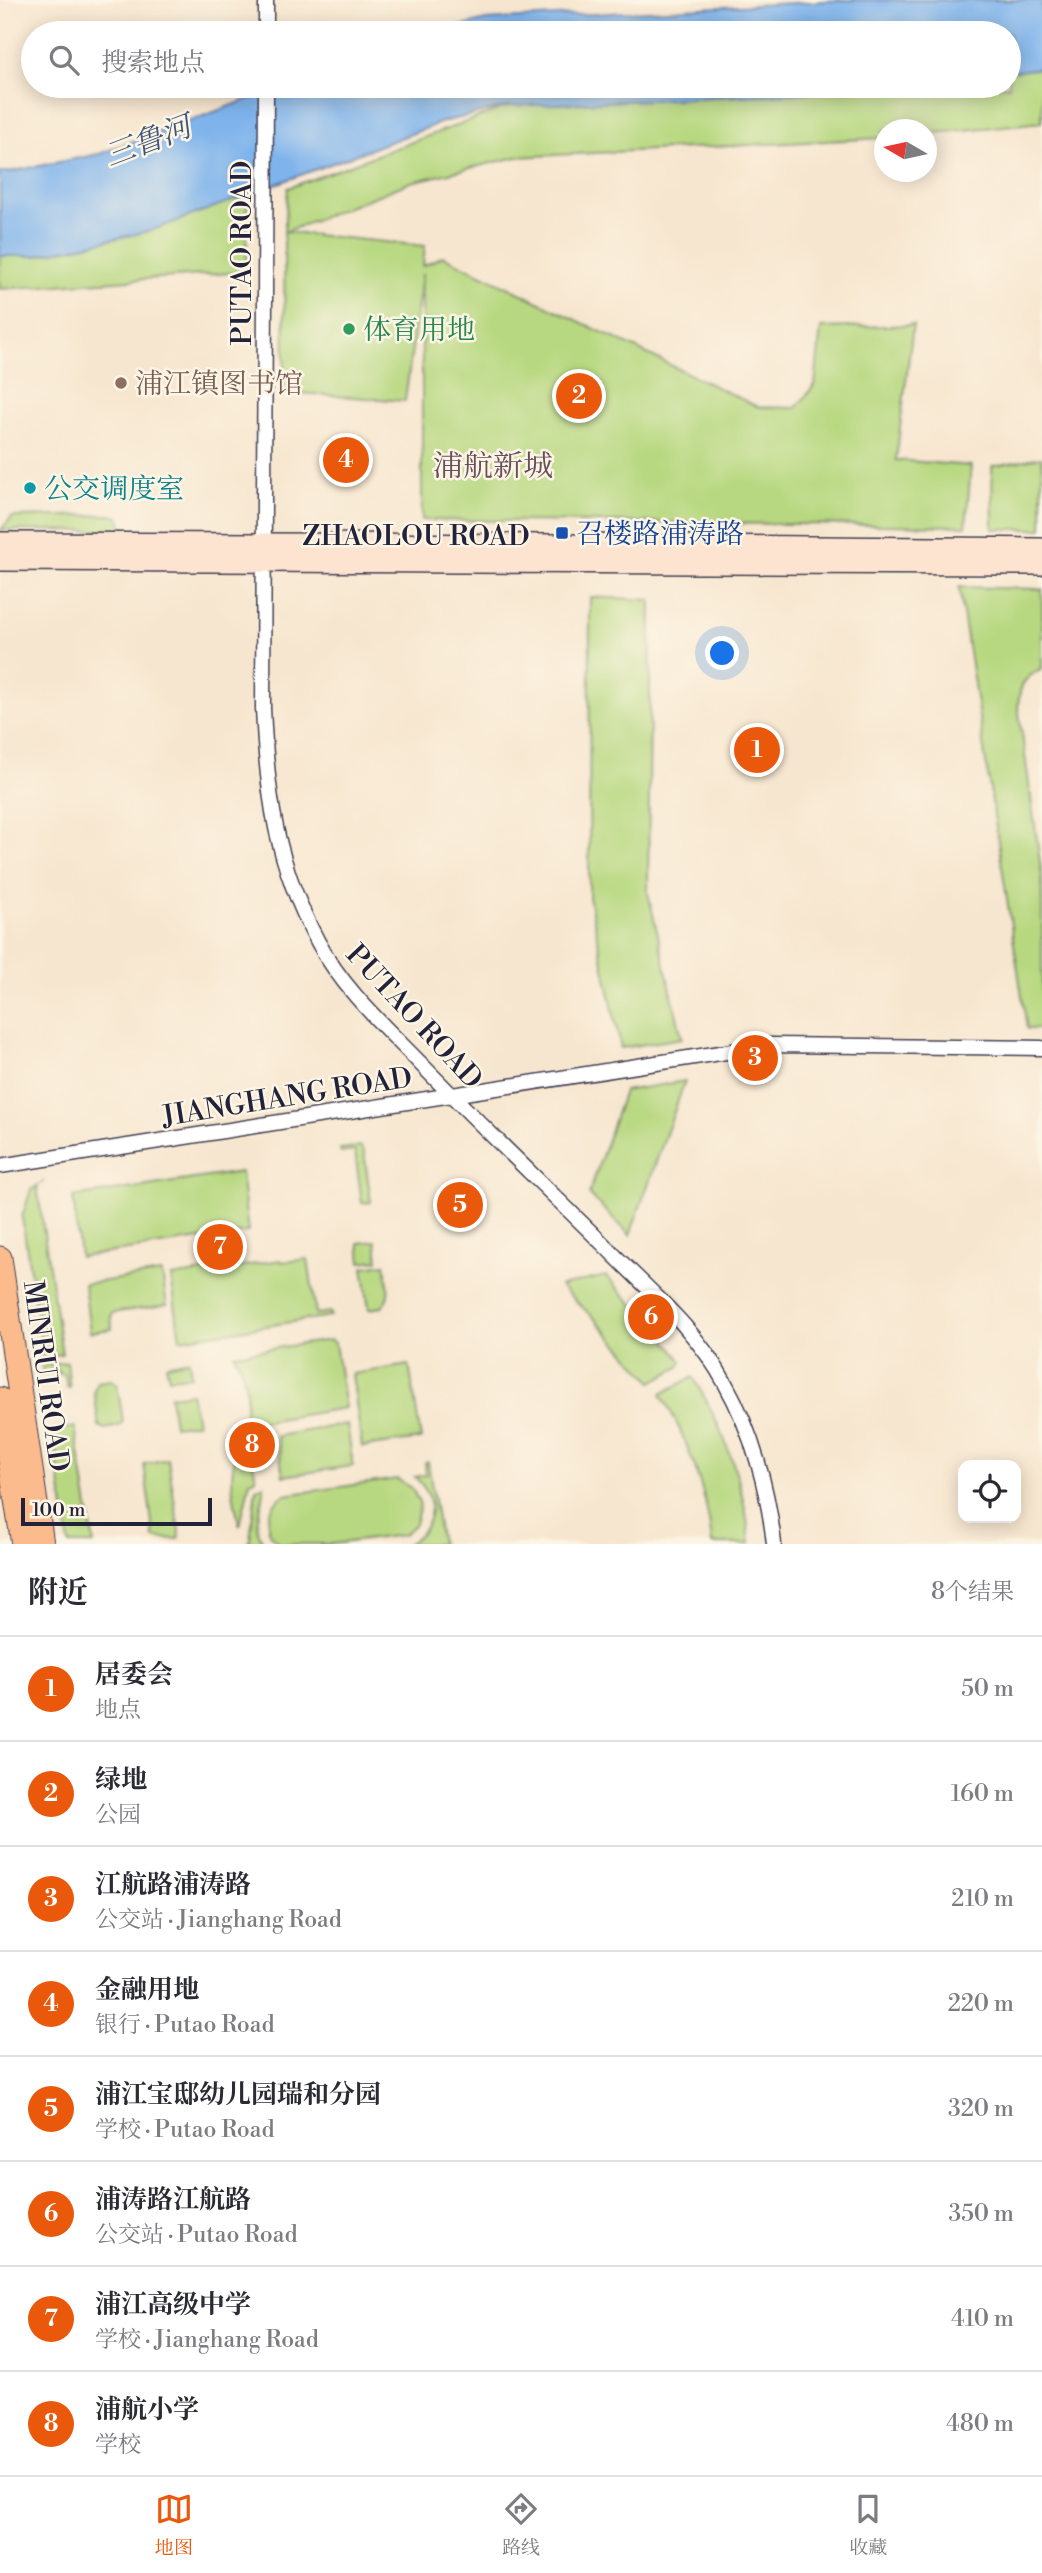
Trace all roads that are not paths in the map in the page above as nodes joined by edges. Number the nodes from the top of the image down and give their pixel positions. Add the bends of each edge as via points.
1 (266, 0) edge
2 (266, 21) edge
3 (266, 98) edge
4 (0, 543) edge
5 (1042, 549) edge
6 (264, 554) junction
7 (0, 560) edge
8 (1042, 564) edge
9 (1042, 1048) edge
10 (451, 1095) junction
11 (0, 1166) edge
12 (0, 1258) edge
13 (0, 1399) edge
14 (23, 1544) edge
15 (42, 1544) edge
16 (774, 1544) edge

1 - 2 street
3 - 6 street, PUTAO ROAD
4 - 6 street, ZHAOLOU ROAD
5 - 6 street, ZHAOLOU ROAD
6 - 7 street, ZHAOLOU ROAD
6 - 8 street, ZHAOLOU ROAD
6 - 10 street, PUTAO ROAD via 265,771 284,866 318,944 342,981
9 - 10 street, JIANGHANG ROAD via 771,1045
10 - 11 street, JIANGHANG ROAD
10 - 16 street, PUTAO ROAD via 681,1320 725,1382 751,1442
12 - 15 main road, MINRUI ROAD
13 - 14 main road, MINRUI ROAD

